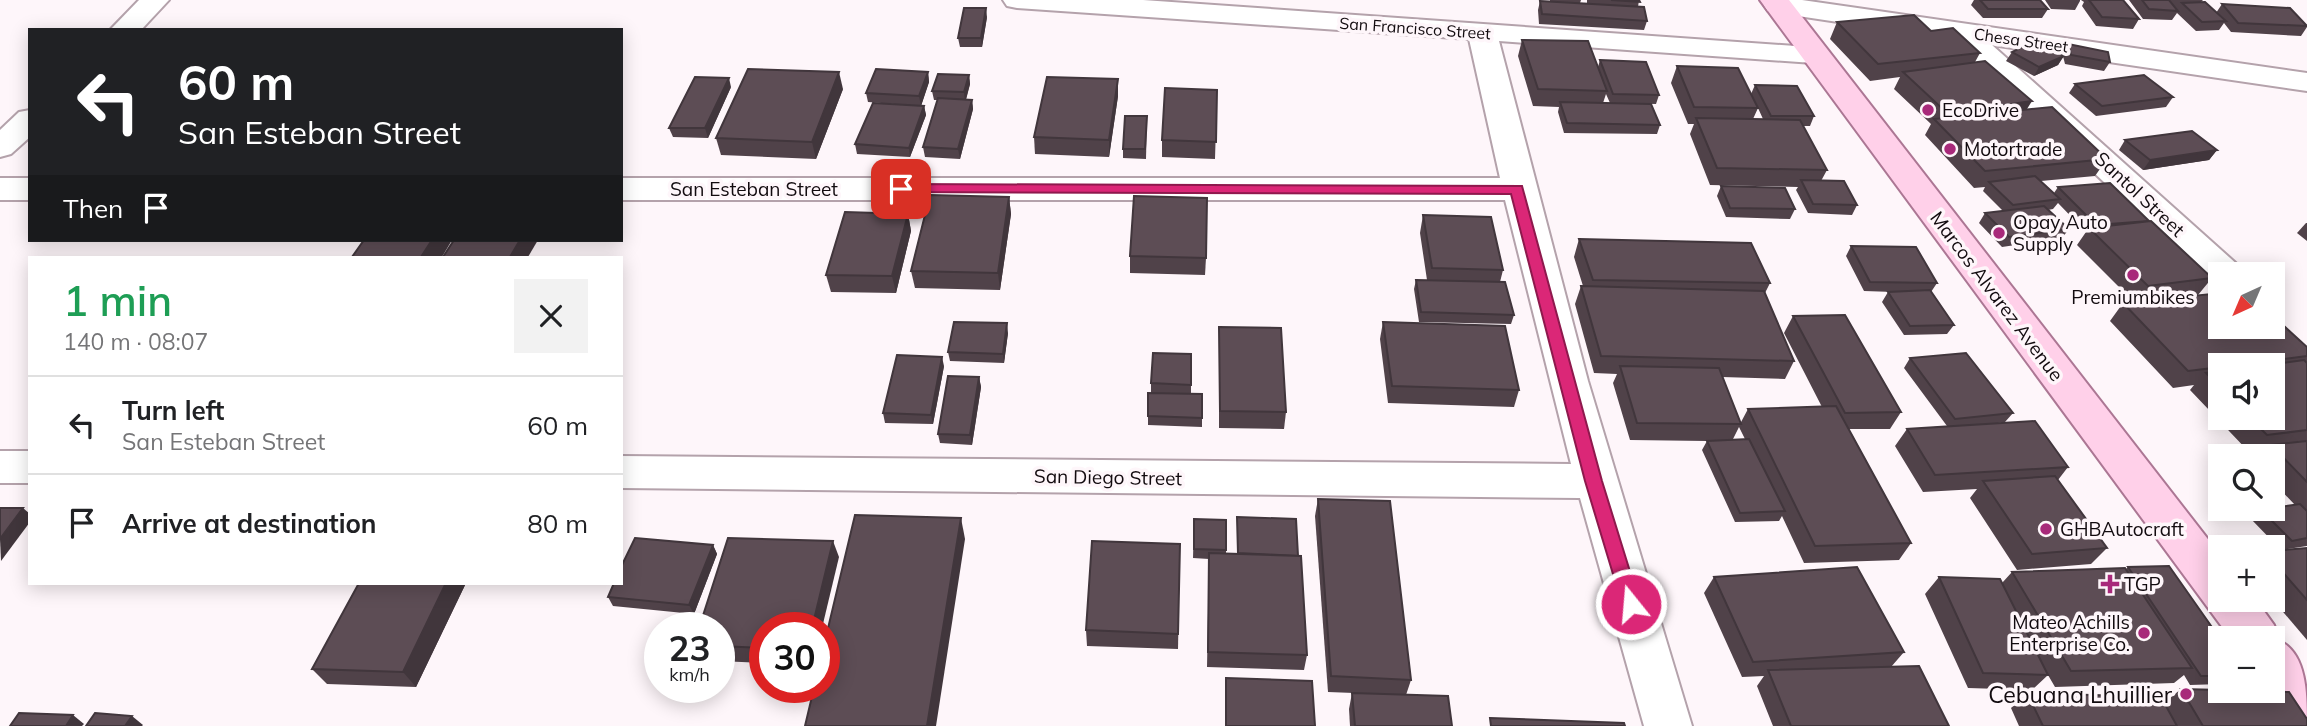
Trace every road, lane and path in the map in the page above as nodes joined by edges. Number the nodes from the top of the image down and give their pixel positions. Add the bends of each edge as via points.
1 (155, 0) edge
2 (1017, 0) edge
3 (1776, 2) edge
4 (126, 28) edge
5 (1959, 31) junction
6 (1482, 33) junction
7 (1813, 54) junction
8 (2307, 82) edge
9 (28, 121) edge
10 (0, 147) edge
11 (0, 188) edge
12 (28, 188) edge
13 (623, 189) edge
14 (1517, 189) junction
15 (2212, 262) edge
16 (0, 467) edge
17 (28, 467) edge
18 (623, 472) edge
19 (1594, 481) junction
20 (2208, 573) edge
21 (2285, 675) edge
22 (2307, 703) edge
23 (1668, 726) edge

1 - 4 street
2 - 6 street, San Francisco Street
3 - 5 street, Chesa Street
3 - 7 main road, Marcos Alvarez Avenue
5 - 8 street, Chesa Street
5 - 15 street, Santol Street
6 - 7 street, San Francisco Street
6 - 14 street
7 - 20 main road, Marcos Alvarez Avenue
9 - 10 street
11 - 12 street
13 - 14 street, San Esteban Street
14 - 19 street
16 - 17 street
18 - 19 street, San Diego Street
19 - 23 street
21 - 22 main road

